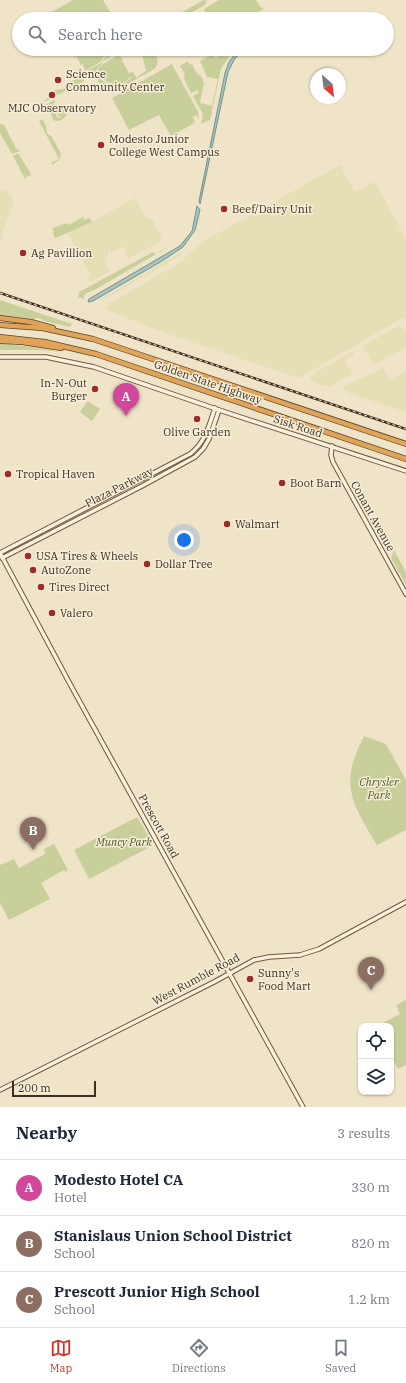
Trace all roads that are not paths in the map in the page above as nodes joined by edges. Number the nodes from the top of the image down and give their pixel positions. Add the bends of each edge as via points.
1 (0, 318) edge
2 (0, 325) edge
3 (66, 332) junction
4 (0, 337) edge
5 (0, 341) edge
6 (96, 354) junction
7 (0, 357) edge
8 (214, 408) junction
9 (219, 410) junction
10 (406, 444) edge
11 (332, 446) junction
12 (406, 459) edge
13 (406, 471) edge
14 (0, 553) edge
15 (2, 558) junction
16 (406, 594) edge
17 (406, 902) edge
18 (229, 972) junction
19 (0, 1090) edge
20 (303, 1107) edge

1 - 3 highway via 42,324
2 - 3 highway, Golden State Highway
3 - 10 highway, Golden State Highway via 93,338
4 - 6 highway, Golden State Highway via 45,342
5 - 6 highway
6 - 12 highway, Golden State Highway
7 - 8 street, Sisk Road via 46,357 88,365
8 - 9 street, Sisk Road
8 - 14 street, Plaza Parkway via 202,442 190,454
9 - 11 street, Sisk Road
9 - 15 street, Plaza Parkway via 209,440 195,457
11 - 13 street, Sisk Road
11 - 16 street, Conant Avenue via 333,462
14 - 15 street, Prescott Road
15 - 18 street, Prescott Road
17 - 18 street, West Rumble Road via 319,949 300,955 260,958
18 - 19 street, West Rumble Road
18 - 20 street, Prescott Road

